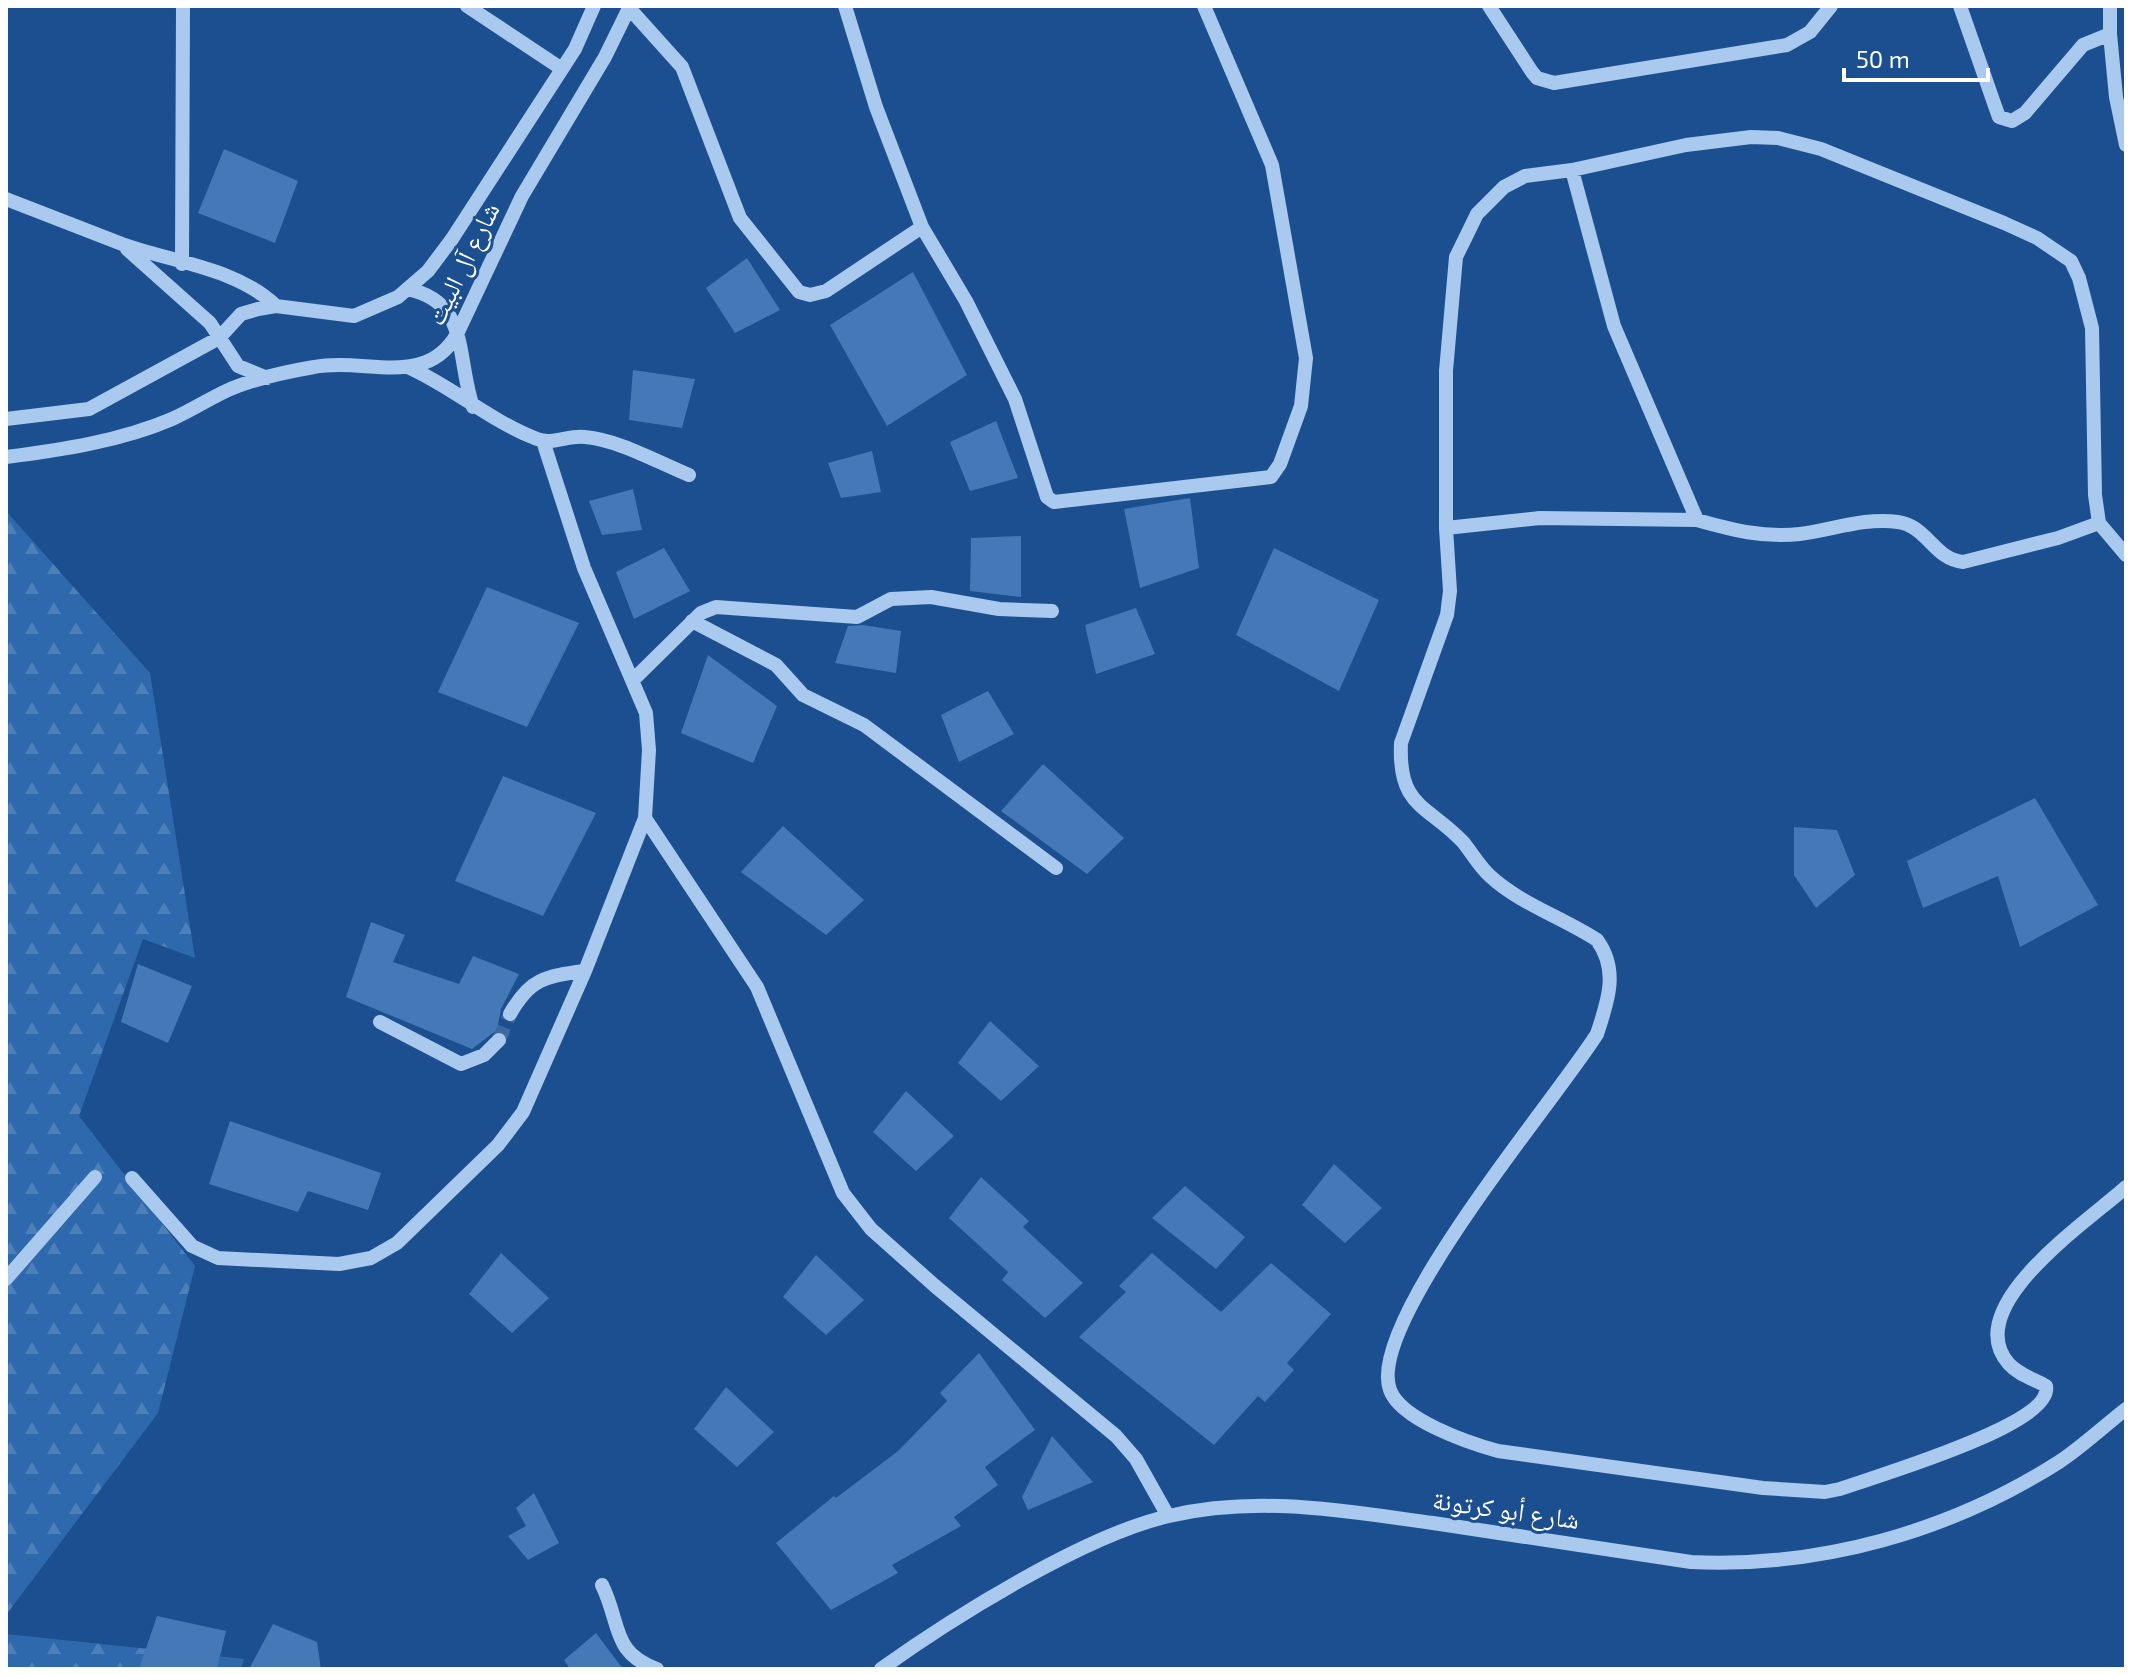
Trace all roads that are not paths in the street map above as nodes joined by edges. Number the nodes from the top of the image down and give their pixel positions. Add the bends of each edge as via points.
1 (183, 6) edge
2 (467, 6) edge
3 (594, 6) edge
4 (845, 6) edge
5 (1204, 6) edge
6 (1489, 6) edge
7 (1831, 6) edge
8 (1960, 6) edge
9 (2110, 6) edge
10 (630, 7) edge
11 (2110, 34) junction
12 (562, 69) junction
13 (2126, 145) edge
14 (1572, 170) junction
15 (6, 199) edge
16 (922, 227) junction
17 (121, 243) junction
18 (182, 264) junction
19 (407, 289) junction
20 (276, 306) junction
21 (457, 334) junction
22 (219, 338) junction
23 (407, 367) junction
24 (268, 379) junction
25 (473, 407) junction
26 (6, 419) edge
27 (543, 441) junction
28 (6, 457) edge
29 (689, 475) dead end
30 (1697, 520) junction
31 (2099, 523) junction
32 (1446, 528) junction
33 (2126, 555) edge
34 (1052, 611) dead end
35 (692, 621) junction
36 (634, 679) junction
37 (645, 818) junction
38 (1056, 868) dead end
39 (585, 971) junction
40 (510, 1014) tunnel mouth
41 (380, 1022) dead end
42 (499, 1040) tunnel mouth
43 (95, 1177) dead end
44 (132, 1178) dead end
45 (2126, 1187) edge
46 (6, 1279) edge
47 (2126, 1409) edge
48 (1168, 1516) junction
49 (602, 1585) dead end
50 (657, 1669) edge
51 (881, 1669) edge

1 - 18 street
2 - 12 street
3 - 12 street, شارع آل البيت
4 - 16 street
5 - 16 street via 1272,165 1306,358 1306,387 1276,473 1234,483 1050,501 1015,399
6 - 7 street via 1537,78 1567,83 1787,45 1810,32
8 - 11 street via 1990,94 2005,121 2019,119 2083,45
9 - 11 street
10 - 16 street via 682,67 740,218 799,292 826,291
10 - 21 street, شارع آل البيت via 522,196
11 - 13 street
12 - 19 street, شارع آل البيت via 452,239
14 - 30 street via 1614,326
14 - 31 street via 1686,145 1778,138 1925,189 2037,238 2071,261 2092,328
14 - 32 street via 1525,176 1504,187 1477,214 1456,257 1446,371
15 - 17 street
17 - 18 street
17 - 22 street via 184,297
18 - 20 street via 249,285
19 - 20 street, شارع آل البيت via 354,316
19 - 21 street via 441,302
20 - 22 street, شارع آل البيت via 241,314
21 - 23 street, شارع آل البيت via 437,359
21 - 25 street
22 - 24 street via 238,366
22 - 26 street, شارع آل البيت via 89,409
23 - 24 street, شارع آل البيت via 317,366
23 - 25 street
24 - 28 street, شارع آل البيت via 229,389 170,419 107,439
25 - 27 street
27 - 29 street via 599,440
27 - 36 street via 584,568
30 - 31 street via 1757,535 1899,522 1918,529 1947,559 1963,562
30 - 32 street via 1540,518
31 - 33 street
32 - 45 street via 1447,615 1401,743 1408,790 1425,813 1461,840 1489,876 1597,940 1611,976 1597,1034 1441,1252 1409,1307 1387,1361 1390,1392 1401,1406 1421,1420 1498,1451 1763,1488 1840,1489 1967,1445 2040,1406 2046,1386 2008,1363 1996,1327 2045,1254
34 - 35 street via 920,597 891,599 857,617 716,607
35 - 36 street
35 - 38 street via 776,665 803,695 864,725
36 - 37 street via 649,728
37 - 39 street
37 - 48 street via 757,987 852,1207 935,1286 1116,1436 1136,1459
39 - 40 street via 546,976 521,994
39 - 44 street via 532,1096 512,1129 430,1214 371,1258 312,1264 204,1255
41 - 42 street via 461,1064 484,1055
43 - 46 street
47 - 48 street, شارع أبو كرتونة via 2060,1462 2009,1490 1907,1533 1812,1558 1691,1562 1313,1506 1252,1505
48 - 51 street, شارع أبو كرتونة via 1069,1556
49 - 50 street via 626,1652

